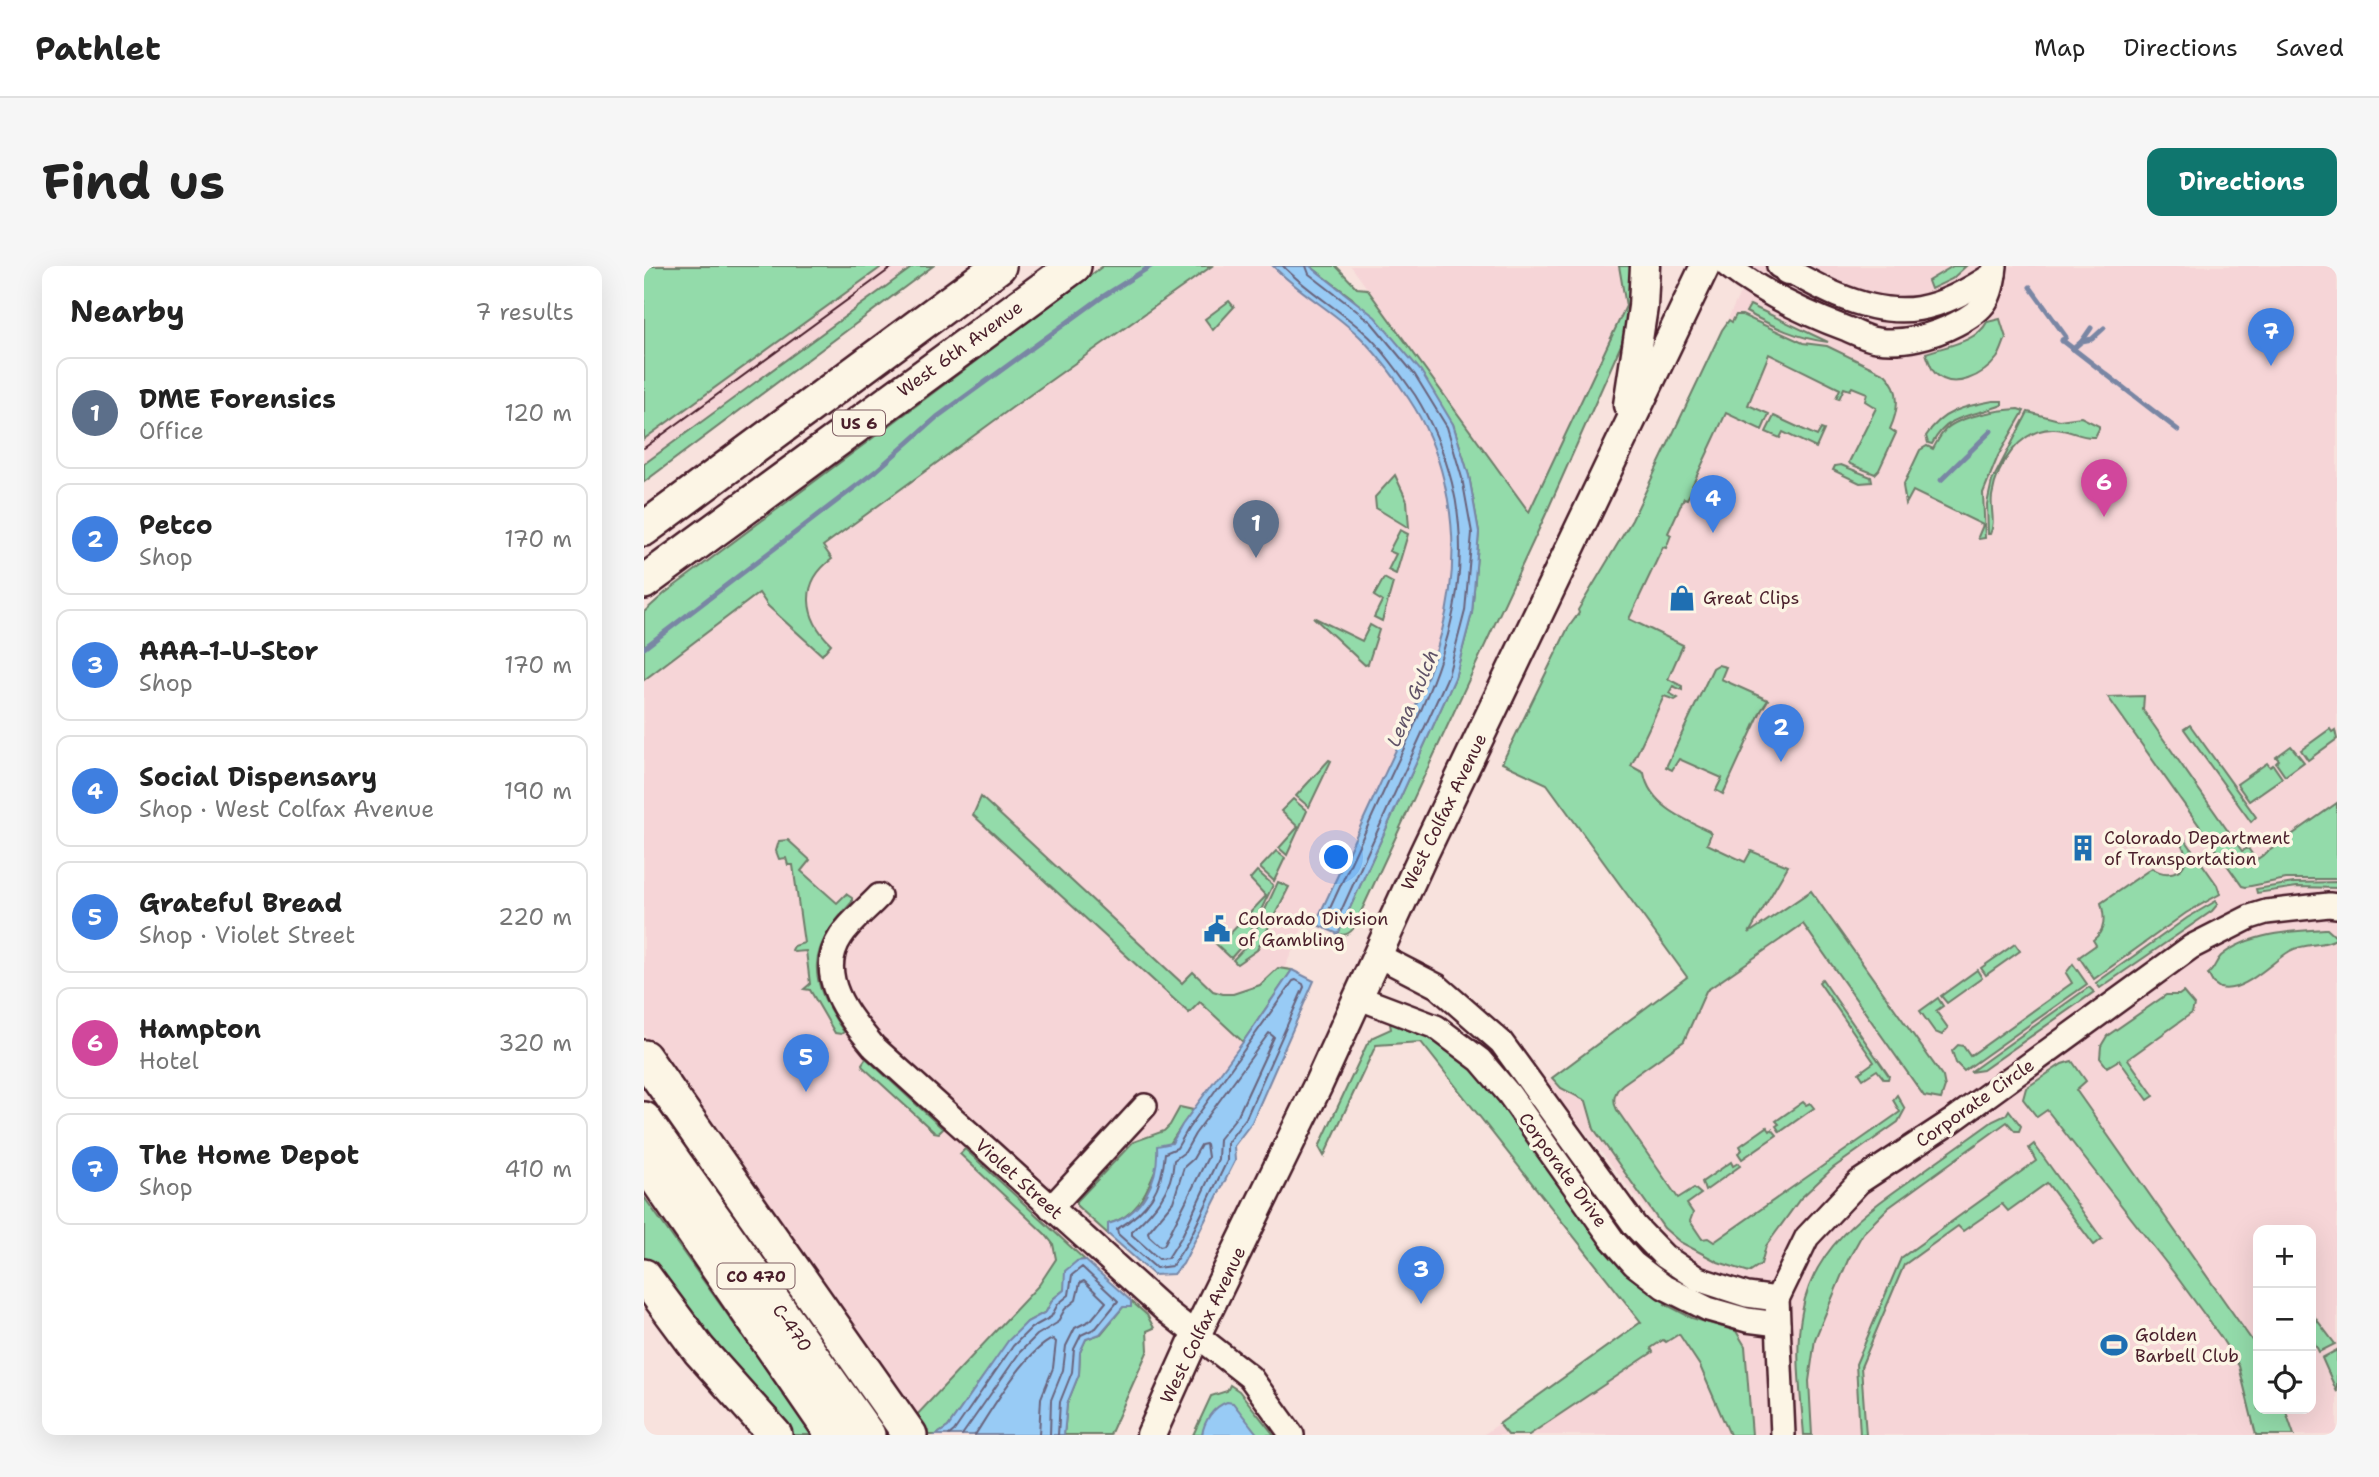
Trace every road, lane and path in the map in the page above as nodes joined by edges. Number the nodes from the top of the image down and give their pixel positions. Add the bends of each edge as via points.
1 (999, 266) edge
2 (1074, 266) edge
3 (1645, 266) edge
4 (1705, 266) edge
5 (1728, 266) edge
6 (1784, 267) edge
7 (1994, 270) edge
8 (1623, 437) junction
9 (644, 529) edge
10 (644, 582) edge
11 (879, 896) dead end
12 (2337, 906) edge
13 (1377, 955) junction
14 (1357, 997) junction
15 (644, 1056) edge
16 (1145, 1106) dead end
17 (644, 1119) edge
18 (644, 1161) edge
19 (1051, 1208) junction
20 (644, 1276) edge
21 (1777, 1299) junction
22 (1778, 1324) junction
23 (1196, 1335) junction
24 (775, 1435) edge
25 (833, 1435) edge
26 (868, 1435) edge
27 (910, 1435) edge
28 (1151, 1435) edge
29 (1292, 1435) edge
30 (1783, 1435) edge

1 - 9 highway, US 6
2 - 10 highway, West 6th Avenue / US 6
3 - 8 main road
4 - 8 main road, West Colfax Avenue
5 - 7 street via 1756,288 1819,319 1876,340 1900,341 1942,332 1976,314 1990,297
6 - 7 street via 1837,295 1884,310 1932,307 1962,295
8 - 13 main road, West Colfax Avenue
11 - 19 street, Violet Street via 836,945 831,971 842,1003 874,1047
12 - 21 street, Corporate Circle via 2266,912 2191,947 1952,1121 1859,1182 1807,1237
13 - 14 main road, West Colfax Avenue
13 - 21 street, Corporate Drive via 1437,986 1501,1042 1635,1226 1664,1256 1698,1279
14 - 22 street, Corporate Drive via 1436,1027 1480,1060 1634,1264 1664,1287 1708,1309
14 - 23 main road, West Colfax Avenue
15 - 27 highway
16 - 19 street
17 - 26 highway, C-470 / CO 470
18 - 25 highway, C-470 / CO 470
19 - 23 street, Violet Street
20 - 24 highway via 699,1350
21 - 22 street, Corporate Circle
22 - 30 street, Corporate Circle
23 - 28 main road, West Colfax Avenue
23 - 29 street, Violet Street via 1250,1377

